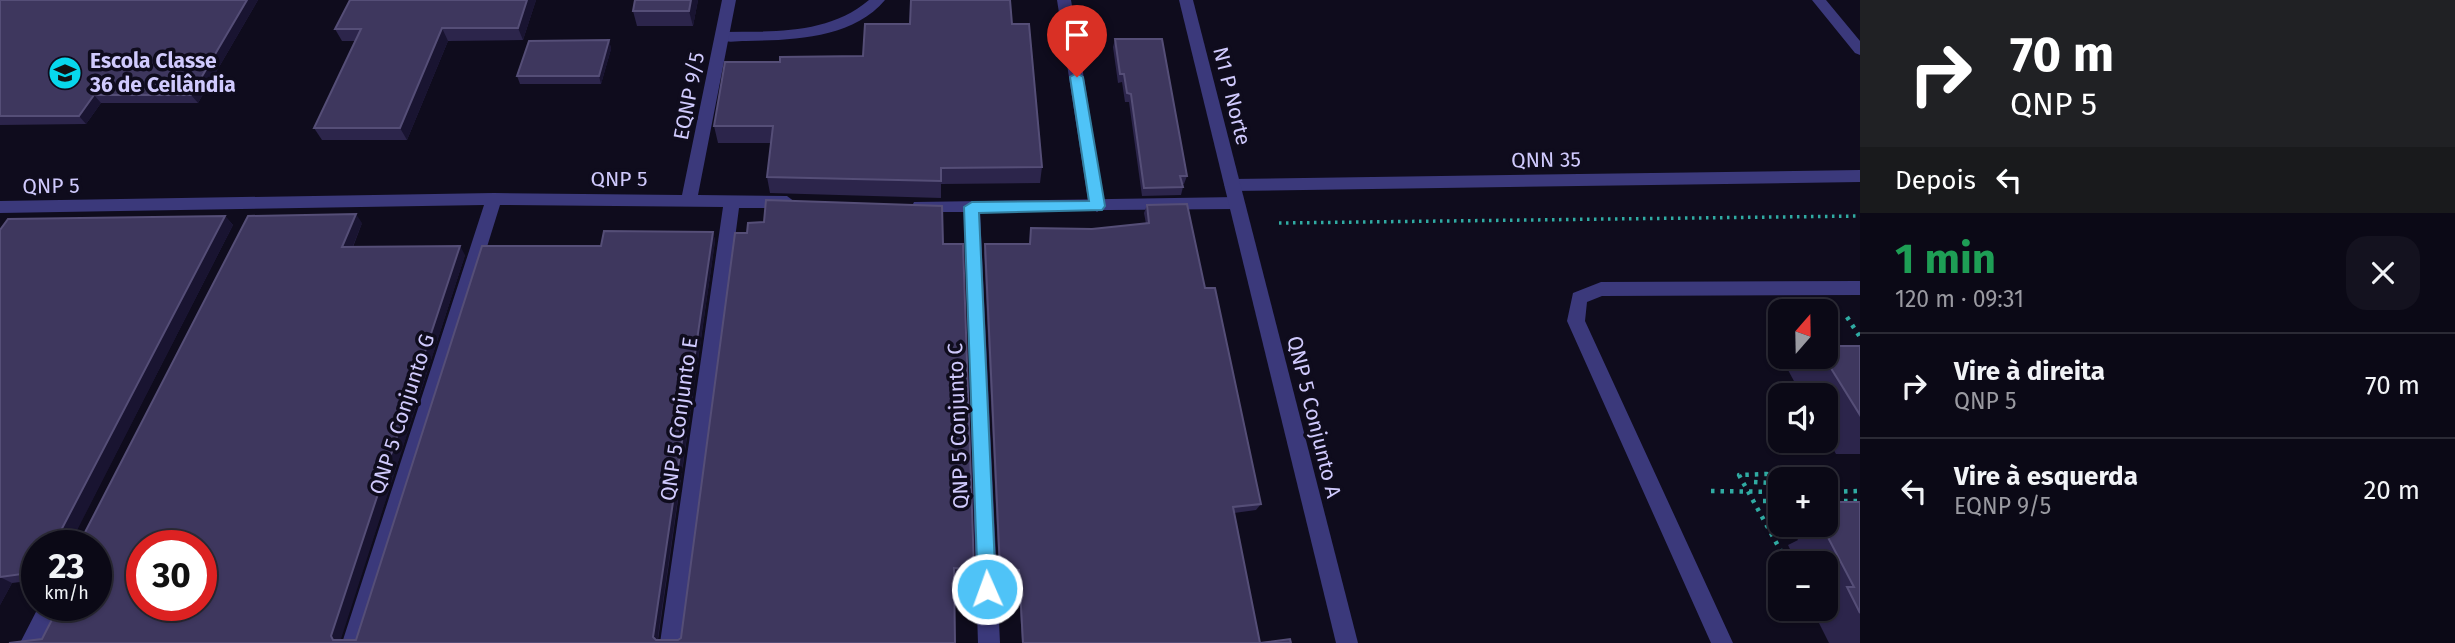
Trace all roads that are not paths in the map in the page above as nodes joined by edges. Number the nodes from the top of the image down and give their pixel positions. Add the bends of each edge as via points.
1 (729, 0) edge
2 (878, 0) edge
3 (1064, 0) edge
4 (1186, 0) edge
5 (1819, 0) edge
6 (722, 37) junction
7 (1860, 50) edge
8 (1860, 176) edge
9 (1235, 194) junction
10 (494, 200) junction
11 (732, 200) junction
12 (689, 201) junction
13 (799, 202) edge
14 (905, 205) edge
15 (1097, 206) junction
16 (972, 207) junction
17 (7, 213) edge
18 (1860, 288) edge
19 (42, 621) edge
20 (31, 643) edge
21 (353, 643) edge
22 (671, 643) edge
23 (989, 643) edge
24 (1347, 643) edge
25 (1722, 643) edge

1 - 6 street, EQNP 9/5
2 - 6 street via 857,17 827,28
3 - 15 street
4 - 9 street, N1 P Norte
5 - 7 street
6 - 12 street, EQNP 9/5
8 - 9 street, QNN 35
9 - 15 street
9 - 24 street, QNP 5 Conjunto A
10 - 12 street, QNP 5
10 - 17 street, QNP 5 via 252,210
10 - 21 street, QNP 5 Conjunto G
11 - 12 street, QNP 5
11 - 13 street, QNP 5
11 - 22 street, QNP 5 Conjunto E
14 - 16 street
15 - 16 street
16 - 23 street, QNP 5 Conjunto C
18 - 25 street via 1601,289 1579,298 1576,321
19 - 20 street

